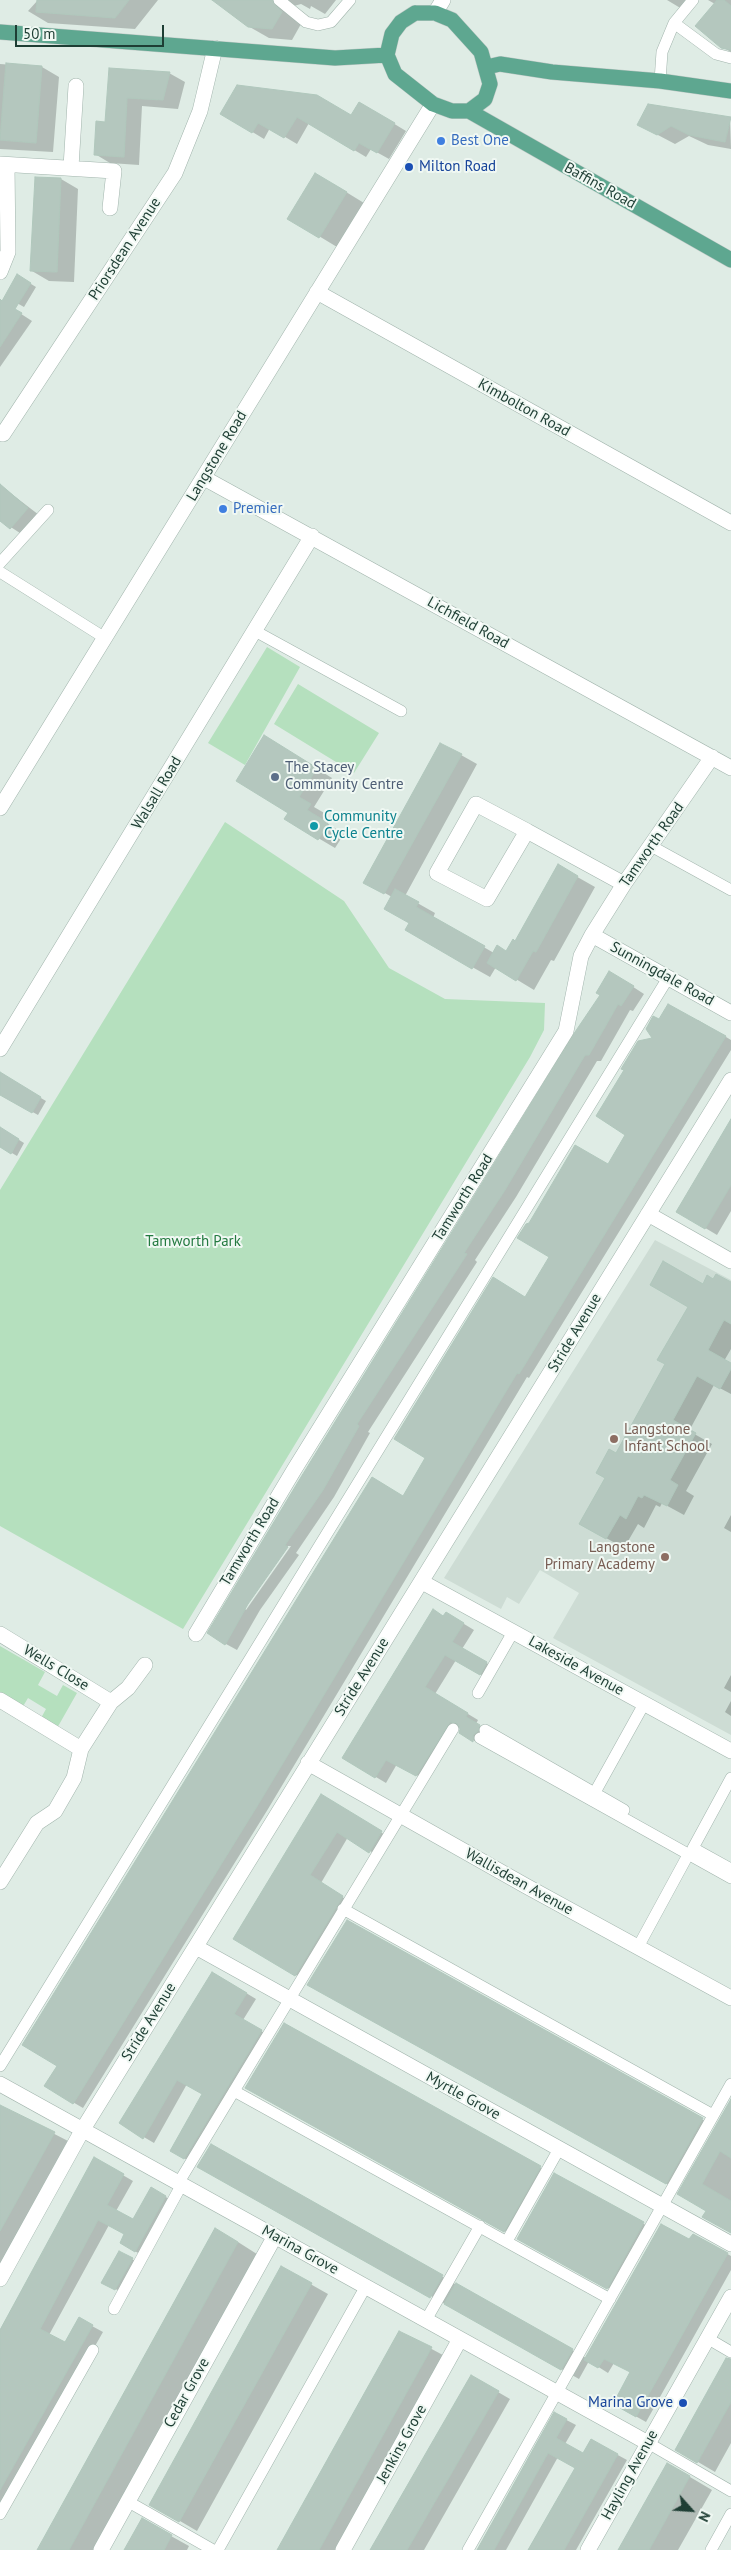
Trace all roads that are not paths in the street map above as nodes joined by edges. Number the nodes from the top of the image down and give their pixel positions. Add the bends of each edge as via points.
1 (279, 0) edge
2 (350, 0) edge
3 (693, 0) edge
4 (439, 6) edge
5 (674, 23) junction
6 (0, 32) edge
7 (215, 48) junction
8 (388, 55) junction
9 (731, 58) edge
10 (487, 67) junction
11 (660, 81) junction
12 (76, 86) dead end
13 (731, 90) edge
14 (433, 104) junction
15 (469, 111) junction
16 (3, 165) edge
17 (72, 167) junction
18 (110, 208) dead end
19 (731, 260) edge
20 (0, 272) edge
21 (317, 292) junction
22 (3, 434) dead end
23 (204, 478) junction
24 (48, 510) dead end
25 (731, 523) edge
26 (312, 536) junction
27 (0, 562) edge
28 (0, 572) edge
29 (255, 631) junction
30 (105, 638) junction
31 (401, 711) dead end
32 (712, 758) junction
33 (731, 768) edge
34 (0, 808) edge
35 (527, 832) junction
36 (651, 846) junction
37 (624, 884) junction
38 (731, 890) edge
39 (592, 935) junction
40 (668, 978) junction
41 (731, 1013) edge
42 (0, 1049) edge
43 (731, 1080) edge
44 (648, 1214) junction
45 (731, 1261) edge
46 (422, 1582) junction
47 (514, 1632) junction
48 (0, 1634) edge
49 (196, 1634) dead end
50 (145, 1665) dead end
51 (478, 1693) dead end
52 (0, 1700) edge
53 (111, 1702) junction
54 (644, 1704) junction
55 (453, 1729) dead end
56 (81, 1749) junction
57 (731, 1751) edge
58 (308, 1763) junction
59 (731, 1778) edge
60 (594, 1794) junction
61 (624, 1810) dead end
62 (400, 1815) junction
63 (688, 1855) junction
64 (731, 1869) edge
65 (731, 1878) edge
66 (0, 1882) edge
67 (344, 1909) junction
68 (196, 1947) junction
69 (638, 1947) junction
70 (731, 1998) edge
71 (289, 1999) junction
72 (0, 2066) edge
73 (0, 2084) edge
74 (731, 2084) edge
75 (234, 2091) junction
76 (713, 2115) junction
77 (84, 2129) junction
78 (559, 2150) junction
79 (180, 2183) junction
80 (662, 2206) junction
81 (480, 2226) junction
82 (275, 2236) junction
83 (507, 2241) junction
84 (731, 2244) edge
85 (0, 2279) edge
86 (366, 2286) junction
87 (731, 2297) edge
88 (610, 2299) junction
89 (114, 2309) dead end
90 (426, 2320) junction
91 (707, 2338) junction
92 (460, 2339) junction
93 (93, 2350) dead end
94 (731, 2352) edge
95 (556, 2392) junction
96 (648, 2443) junction
97 (731, 2491) edge
98 (127, 2501) junction
99 (0, 2514) edge
100 (731, 2514) edge
101 (100, 2550) edge
102 (213, 2550) edge
103 (218, 2550) edge
104 (343, 2550) edge
105 (468, 2550) edge
106 (588, 2550) edge
107 (711, 2550) edge

1 - 2 lane via 306,22 318,25 331,22
3 - 5 lane
4 - 8 main road via 415,13 401,22 392,34
4 - 10 main road via 481,52
5 - 9 lane via 716,54
5 - 11 lane via 662,52
6 - 7 main road
7 - 8 main road via 334,58
7 - 22 street, Priorsdean Avenue via 200,111 175,173
8 - 14 main road via 395,74
10 - 11 main road via 500,64
10 - 15 main road via 490,84 484,99
11 - 13 main road
12 - 17 street
14 - 15 main road via 452,111
14 - 21 street, Langstone Road
15 - 19 main road, Baffins Road
16 - 17 street
16 - 20 street via 8,252
17 - 18 street via 114,171
21 - 23 street, Langstone Road
21 - 25 street, Kimbolton Road
23 - 26 street, Lichfield Road
23 - 30 street, Langstone Road
24 - 27 lane
26 - 29 street, Walsall Road
26 - 32 street, Lichfield Road
28 - 30 lane
29 - 31 lane
29 - 42 street, Walsall Road
30 - 34 street, Langstone Road
32 - 33 street, Lichfield Road
32 - 36 street, Tamworth Road
35 - 35 street via 476,804 437,873 487,899
35 - 37 street
36 - 37 street, Tamworth Road
36 - 38 lane
37 - 39 street, Tamworth Road
39 - 40 street, Sunningdale Road
39 - 49 street, Tamworth Road via 581,956 566,1031
40 - 41 street, Sunningdale Road
40 - 72 lane
43 - 44 street, Stride Avenue
44 - 45 street
44 - 46 street, Stride Avenue
46 - 47 street, Lakeside Avenue
46 - 58 street, Stride Avenue
47 - 51 lane
47 - 54 street, Lakeside Avenue
48 - 53 street, Wells Close
50 - 53 street via 128,1688
52 - 56 street
53 - 56 street
54 - 57 street, Lakeside Avenue
54 - 60 lane
55 - 62 lane
56 - 66 street via 74,1778 55,1810 37,1823
58 - 62 street, Wallisdean Avenue
58 - 68 street, Stride Avenue
59 - 64 lane via 693,1848
60 - 61 lane
60 - 63 lane via 482,1734
62 - 67 lane
62 - 69 street, Wallisdean Avenue
63 - 65 lane
63 - 69 lane
67 - 71 lane
67 - 76 lane
68 - 71 street, Myrtle Grove
68 - 77 street, Stride Avenue
69 - 70 street, Wallisdean Avenue
71 - 75 lane
71 - 78 street, Myrtle Grove
73 - 77 street, Marina Grove
74 - 76 lane
75 - 79 lane
75 - 81 lane
76 - 80 lane
77 - 79 street, Marina Grove
77 - 85 street, Stride Avenue
78 - 80 street, Myrtle Grove
78 - 83 lane
79 - 82 street, Marina Grove
79 - 89 lane
80 - 84 street, Myrtle Grove
80 - 88 lane
81 - 83 lane
81 - 90 lane
82 - 86 street, Marina Grove
82 - 98 street, Cedar Grove
83 - 88 lane
86 - 90 street, Marina Grove
86 - 103 lane
87 - 91 street, Hayling Avenue
88 - 95 lane
90 - 92 street, Marina Grove
91 - 94 lane
91 - 96 street, Hayling Avenue
92 - 95 street, Marina Grove
92 - 104 street, Jenkins Grove
93 - 99 lane
95 - 96 street, Marina Grove
95 - 105 lane
96 - 97 lane
96 - 106 street, Hayling Avenue
98 - 101 street, Cedar Grove
98 - 102 lane
100 - 107 lane

